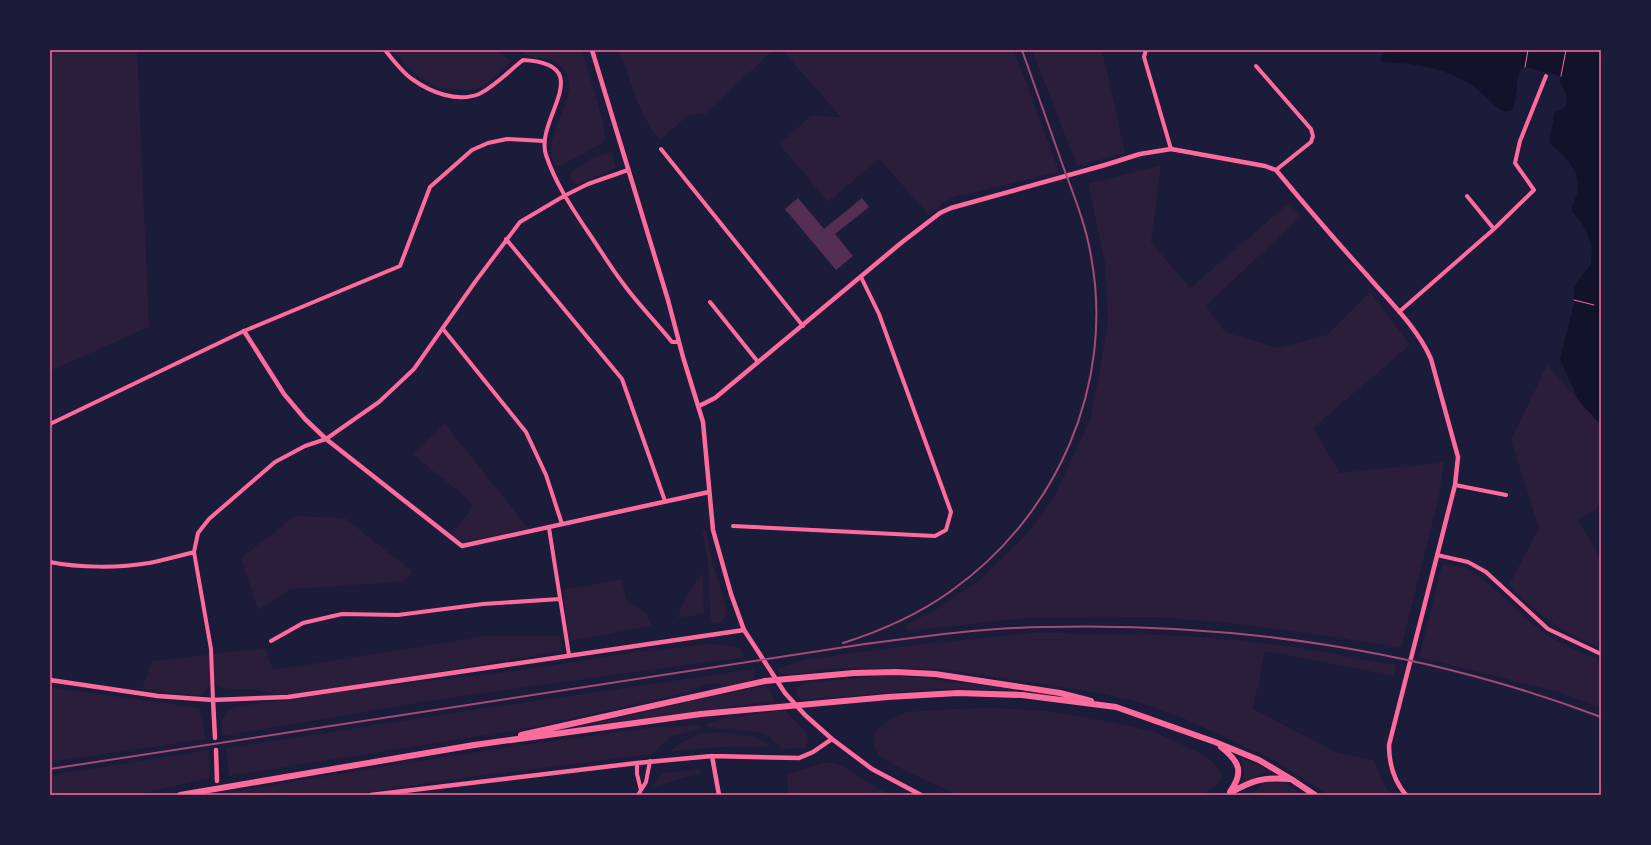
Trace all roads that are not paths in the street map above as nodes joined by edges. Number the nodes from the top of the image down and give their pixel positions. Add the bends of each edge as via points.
1 (385, 50) edge
2 (592, 50) edge
3 (1146, 50) edge
4 (1256, 66) dead end
5 (1546, 76) dead end
6 (544, 141) junction
7 (661, 149) dead end
8 (1171, 149) junction
9 (628, 170) junction
10 (1276, 170) junction
11 (564, 196) junction
12 (1467, 196) dead end
13 (1494, 229) junction
14 (506, 239) junction
15 (861, 277) junction
16 (710, 302) dead end
17 (1399, 312) junction
18 (803, 326) junction
19 (443, 329) junction
20 (244, 331) junction
21 (679, 342) junction
22 (758, 362) junction
23 (699, 406) junction
24 (50, 424) edge
25 (326, 439) junction
26 (1454, 485) junction
27 (709, 492) junction
28 (1506, 495) dead end
29 (665, 501) junction
30 (562, 524) junction
31 (733, 526) dead end
32 (549, 528) junction
33 (194, 552) junction
34 (1437, 555) junction
35 (50, 562) edge
36 (560, 599) junction
37 (744, 630) junction
38 (271, 641) dead end
39 (1601, 654) edge
40 (569, 655) junction
41 (774, 677) junction
42 (50, 680) edge
43 (213, 700) junction
44 (1116, 707) junction
45 (215, 738) dead end
46 (830, 738) junction
47 (1215, 742) junction
48 (474, 745) junction
49 (216, 750) dead end
50 (712, 756) junction
51 (650, 761) junction
52 (637, 762) junction
53 (1291, 779) junction
54 (217, 781) dead end
55 (641, 790) junction
56 (382, 794) edge
57 (1228, 794) edge
58 (180, 795) edge
59 (371, 795) edge
60 (638, 795) edge
61 (719, 795) edge
62 (921, 795) edge
63 (1315, 795) edge
64 (1406, 795) edge

1 - 6 street via 411,79 432,91 449,96 477,94 523,60 548,64 561,78
2 - 9 street
3 - 8 street via 1144,57
4 - 10 street via 1311,129 1313,136 1311,142
5 - 13 street via 1520,141 1516,163 1534,190
6 - 11 street via 554,178
6 - 20 street via 507,139 472,150 430,187 400,266
7 - 18 street
8 - 10 street
8 - 15 street via 1140,154 951,208 940,213
9 - 11 street via 588,184
9 - 21 street
10 - 17 street
11 - 14 street via 520,222
11 - 21 street via 622,282 672,342
12 - 13 street
13 - 17 street
14 - 19 street
14 - 29 street via 622,379
15 - 18 street
15 - 31 street via 879,314 951,512 946,530 935,536
16 - 22 street
17 - 26 street via 1425,345 1431,359 1458,457
18 - 22 street
19 - 25 street via 402,382 379,402
19 - 30 street via 526,432 546,475
20 - 24 street
20 - 25 street via 284,394
21 - 23 street
22 - 23 street via 715,398
23 - 27 street via 706,442
25 - 32 street via 462,546
25 - 33 street via 305,446 275,462 209,519 198,533
26 - 28 street
26 - 34 street
27 - 29 street
27 - 37 street via 716,545
29 - 30 street
30 - 32 street
32 - 36 street
33 - 35 street via 148,563 120,565 66,566
33 - 43 street via 211,648
34 - 39 street via 1468,562 1486,572 1548,629
34 - 64 street via 1389,745 1392,772
36 - 38 street via 483,604 398,615 342,614 303,623
36 - 40 street
37 - 40 street
37 - 41 street
40 - 43 street via 288,697
41 - 44 highway via 896,672 935,674 1060,693
41 - 46 street via 796,706
41 - 48 highway
42 - 43 street via 158,696
43 - 45 street
44 - 47 highway
44 - 48 highway via 1022,695 888,697 702,714
46 - 50 street via 814,752 799,758
46 - 62 street via 872,769
47 - 53 highway via 1259,760
47 - 57 highway via 1228,752 1236,762 1239,772 1238,781
48 - 58 highway
49 - 54 street
50 - 51 street
50 - 61 street
51 - 52 street
51 - 55 street via 646,782
52 - 55 street
52 - 56 street
53 - 57 highway via 1270,777
53 - 63 highway
55 - 60 street
56 - 59 street

